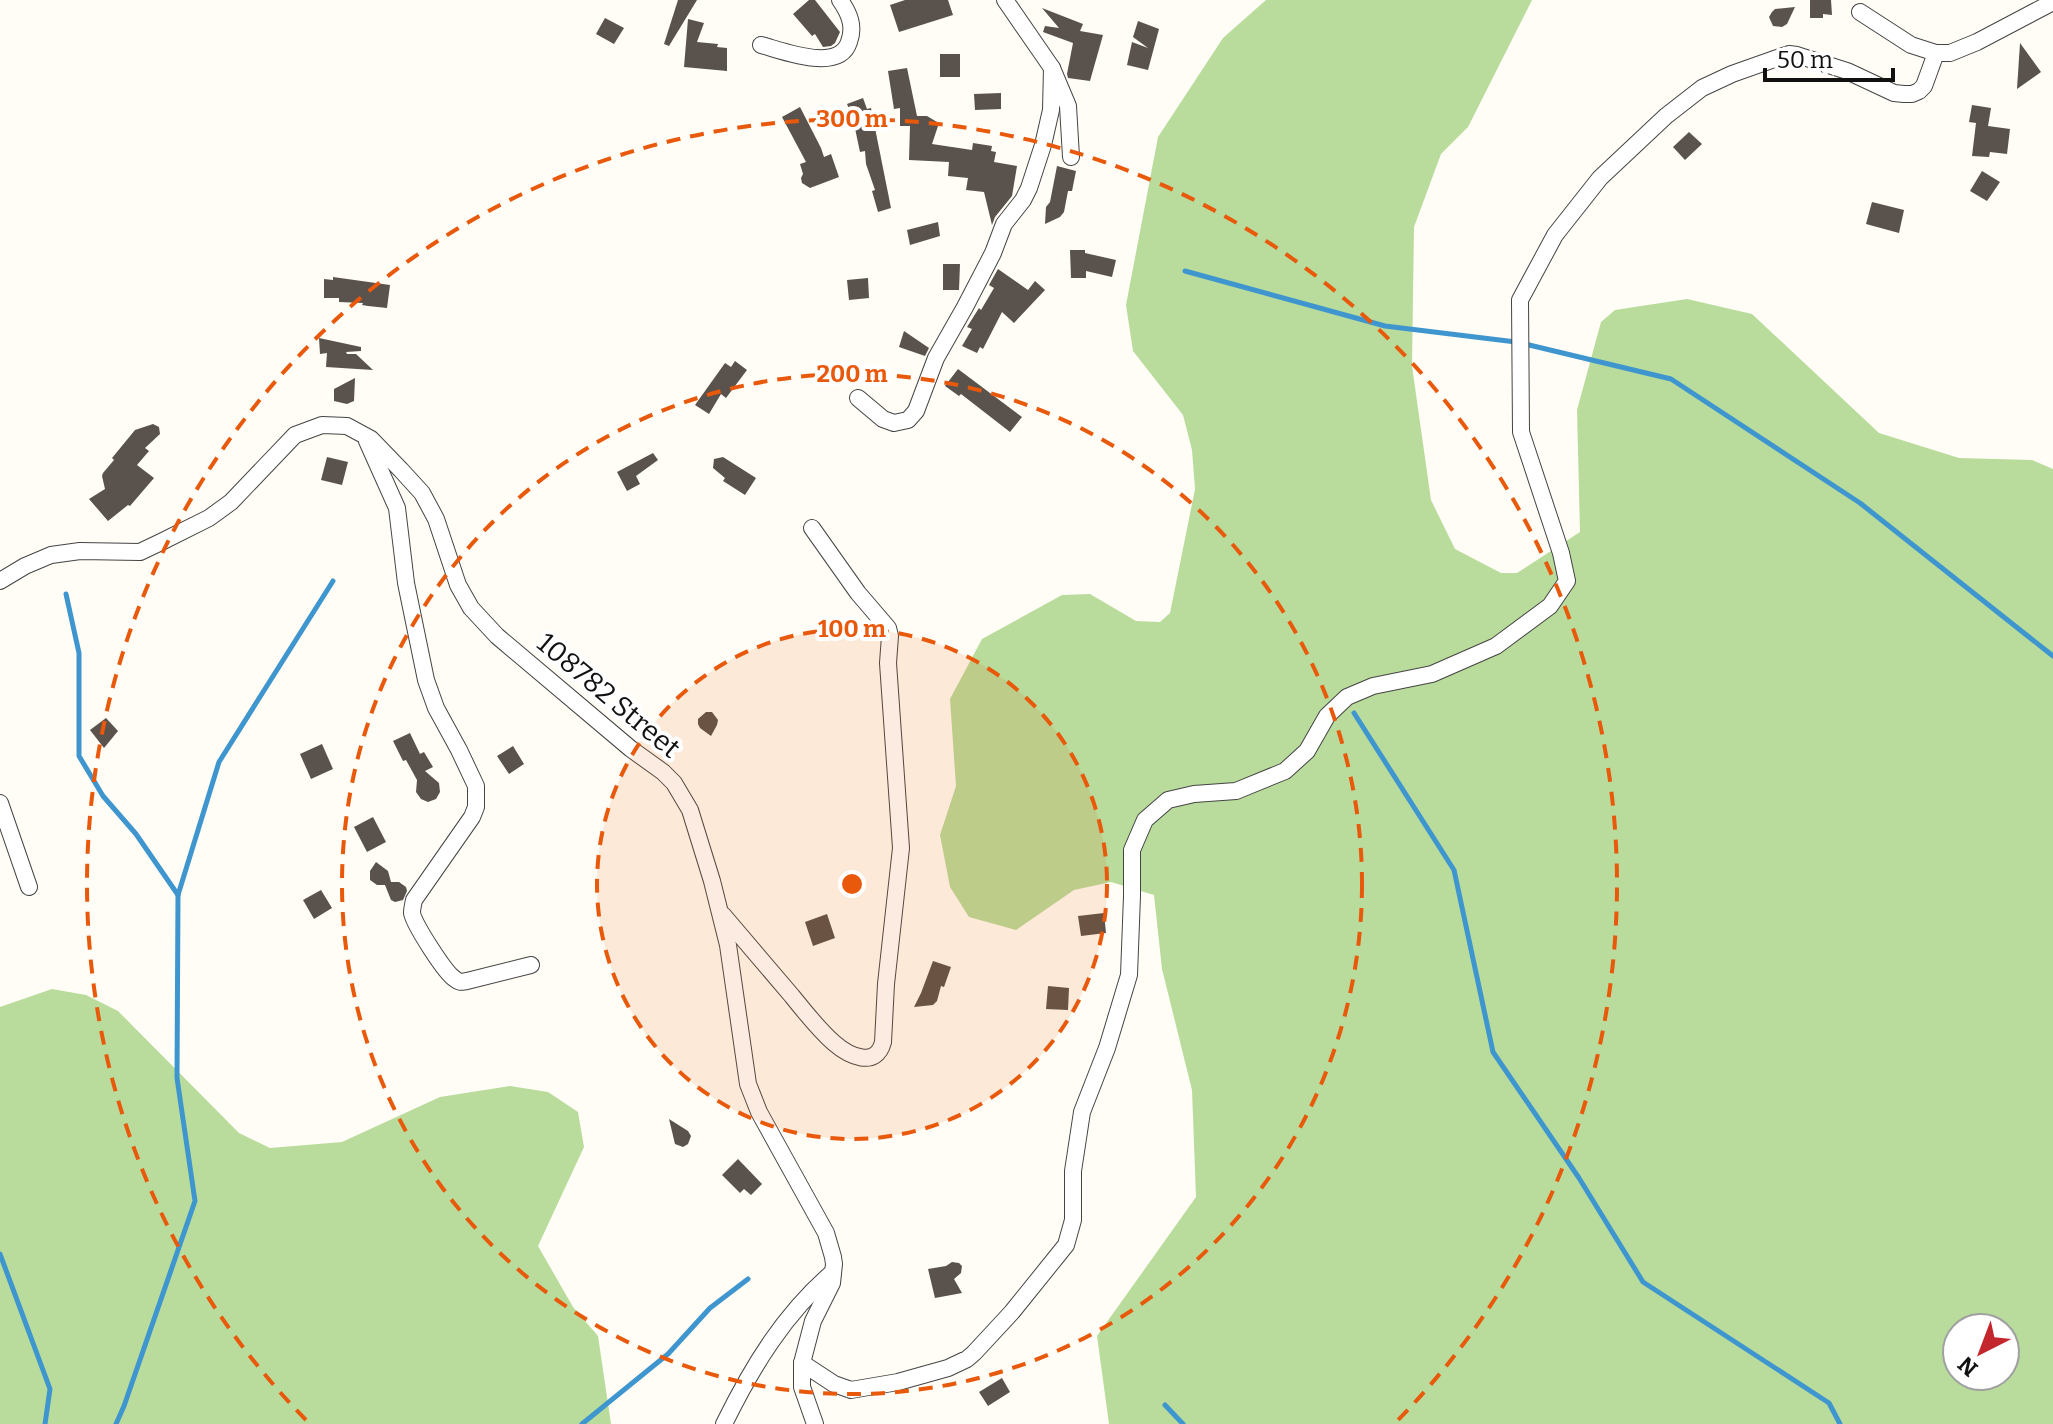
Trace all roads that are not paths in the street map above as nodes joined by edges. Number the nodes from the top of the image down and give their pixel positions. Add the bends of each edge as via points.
1 (840, 0) edge
2 (1005, 0) edge
3 (2053, 2) edge
4 (1860, 12) dead end
5 (761, 45) dead end
6 (1936, 53) junction
7 (1052, 68) junction
8 (1071, 157) dead end
9 (858, 398) dead end
10 (364, 435) junction
11 (812, 528) dead end
12 (0, 581) edge
13 (0, 803) edge
14 (29, 887) dead end
15 (719, 911) junction
16 (531, 965) dead end
17 (833, 1272) junction
18 (802, 1363) junction
19 (724, 1424) edge
20 (815, 1424) edge

1 - 5 street via 852,27 842,54 812,58
2 - 7 street
3 - 6 street via 1977,42
4 - 6 street via 1911,45
6 - 18 street via 1924,86 1912,94 1894,93 1797,55 1732,74 1685,100 1600,178 1555,235 1520,300 1521,432 1567,581 1550,606 1496,646 1432,674 1347,697 1327,716 1307,751 1285,771 1236,791 1168,800 1145,820 1132,850 1129,975 1082,1112 1066,1245 974,1353 948,1368 851,1390
7 - 8 street via 1068,106
7 - 9 street via 1051,110 1029,188 1004,224 936,358 916,411 908,420 894,423
10 - 12 street, 108782 Street via 347,426 322,425 295,435 209,518 140,552 51,555
10 - 15 street, 108782 Street via 422,493 471,608 497,636 674,783 690,810
10 - 16 street via 397,508 406,583 429,689 476,786 472,817 414,900 412,915 458,981
11 - 15 street via 890,636 901,848 883,1042 877,1055 864,1058 835,1044
13 - 14 street
15 - 17 street, 108782 Street via 748,1084 826,1233
17 - 18 street
17 - 19 street via 766,1346
18 - 20 street via 802,1387

